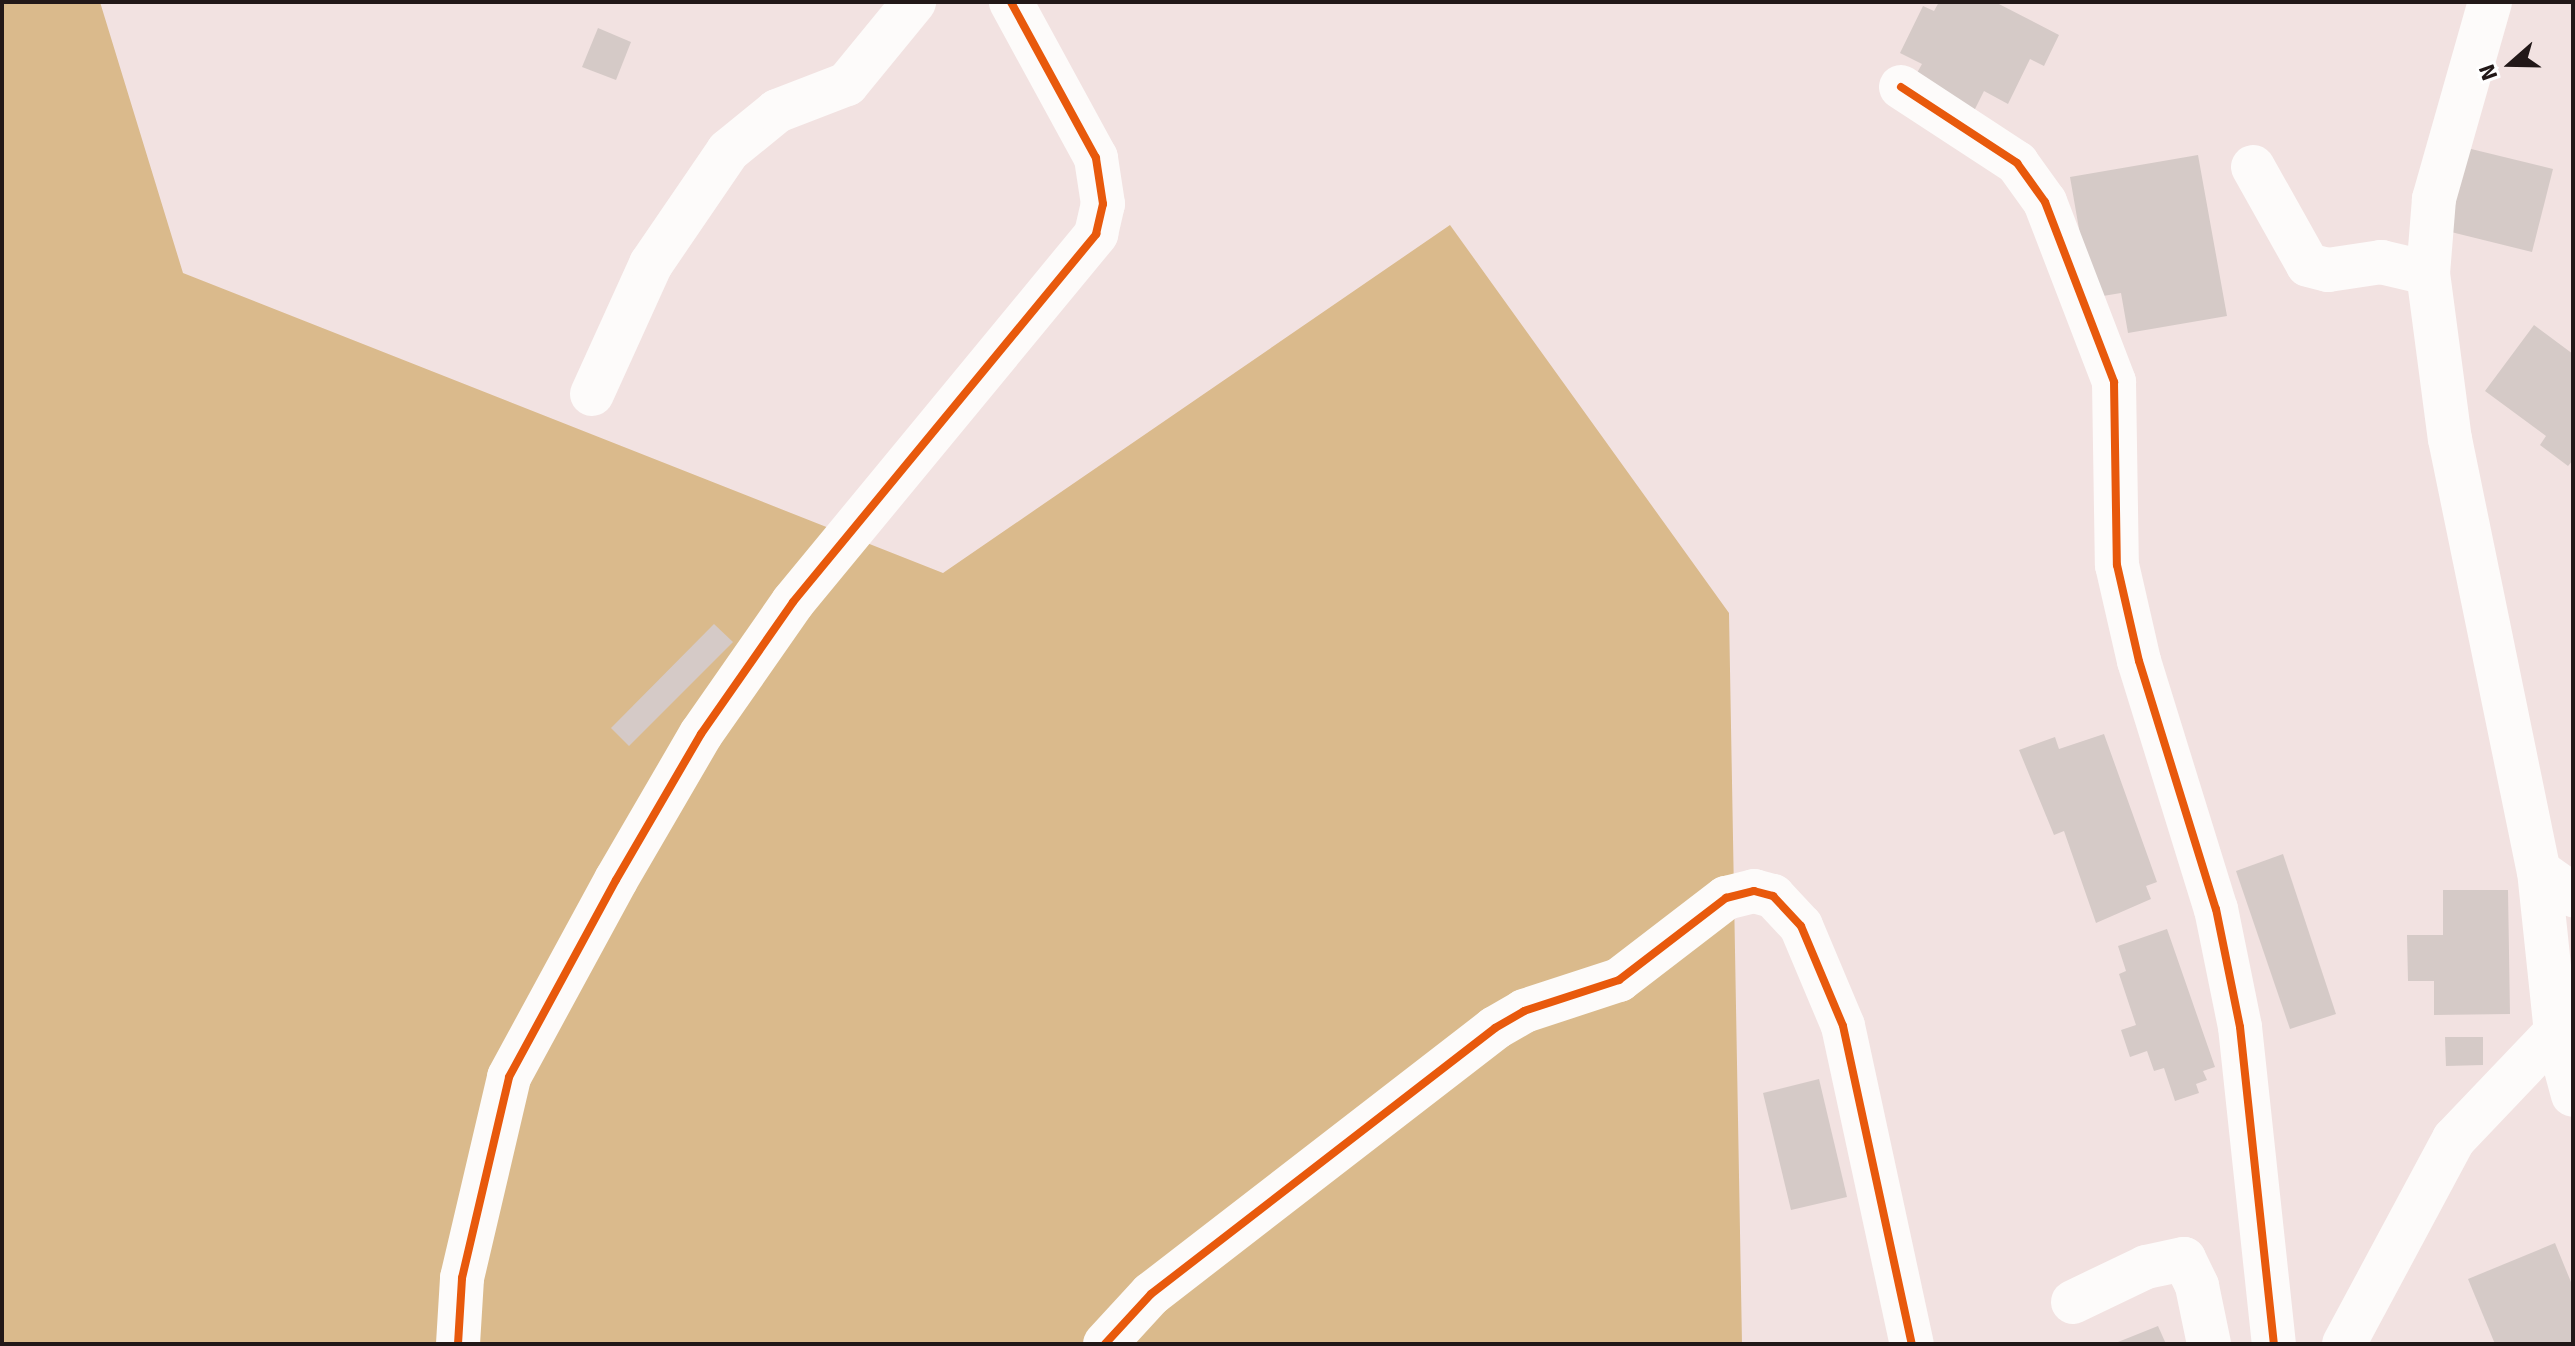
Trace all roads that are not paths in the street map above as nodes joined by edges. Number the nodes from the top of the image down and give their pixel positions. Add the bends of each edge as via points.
1 (914, 2) edge
2 (1011, 2) edge
3 (2490, 2) edge
4 (1901, 87) dead end
5 (2253, 167) dead end
6 (2428, 273) junction
7 (592, 394) dead end
8 (2556, 883) edge
9 (2556, 1032) junction
10 (2573, 1095) edge
11 (2073, 1302) dead end
12 (458, 1344) edge
13 (1105, 1344) edge
14 (1912, 1344) edge
15 (2209, 1344) edge
16 (2274, 1344) edge
17 (2344, 1344) edge

1 - 7 street via 847,84 777,111 728,151 651,264
2 - 12 street via 1096,158 1103,204 1096,234 793,602 701,734 616,880 509,1077 462,1278
3 - 6 street via 2434,199
4 - 16 street via 2017,163 2045,202 2114,382 2117,565 2139,661 2216,909 2240,1027
5 - 6 street via 2308,265 2328,270 2381,262
6 - 8 street via 2450,439
8 - 9 street
9 - 10 street
9 - 17 street via 2454,1139
11 - 15 street via 2146,1267 2184,1259 2197,1286
13 - 14 street via 1151,1294 1495,1028 1524,1011 1619,980 1726,898 1754,891 1773,896 1801,926 1843,1026

